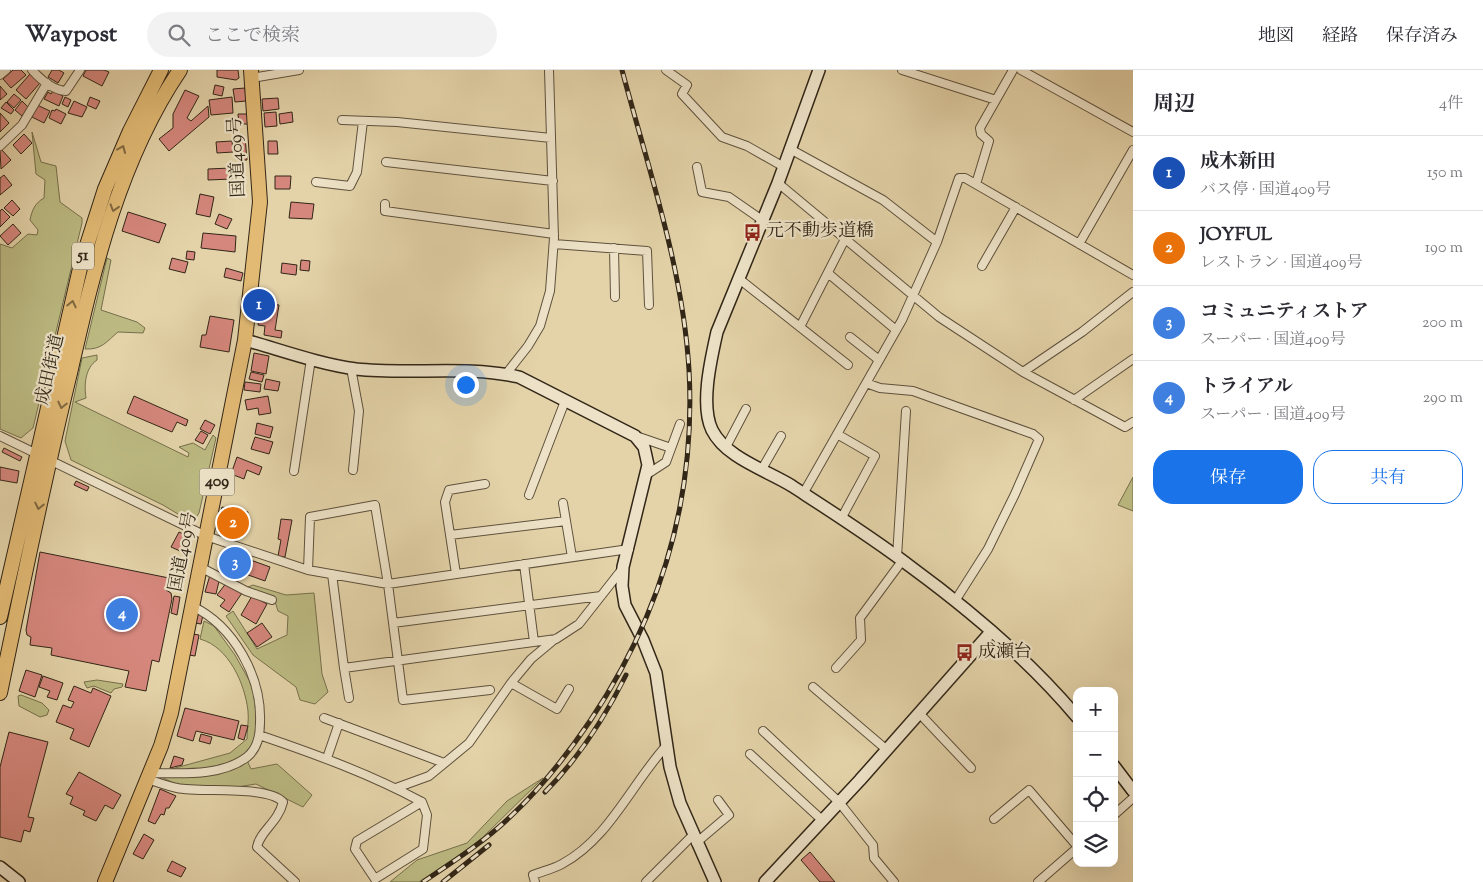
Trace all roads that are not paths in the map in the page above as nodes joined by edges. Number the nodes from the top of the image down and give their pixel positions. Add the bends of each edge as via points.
1 (6, 70) edge
2 (32, 70) edge
3 (80, 70) edge
4 (161, 70) edge
5 (180, 70) edge
6 (299, 70) edge
7 (549, 70) edge
8 (666, 70) edge
9 (819, 70) edge
10 (902, 70) edge
11 (1013, 70) edge
12 (1021, 70) edge
13 (251, 74) edge
14 (0, 75) edge
15 (48, 83) junction
16 (996, 100) junction
17 (342, 120) dead end
18 (363, 121) junction
19 (1133, 132) edge
20 (551, 138) junction
21 (0, 146) edge
22 (790, 149) junction
23 (1133, 150) edge
24 (386, 162) dead end
25 (697, 167) dead end
26 (784, 167) junction
27 (553, 181) junction
28 (316, 182) dead end
29 (778, 183) junction
30 (976, 184) junction
31 (385, 204) dead end
32 (1016, 207) junction
33 (762, 220) junction
34 (554, 234) junction
35 (845, 239) junction
36 (937, 242) junction
37 (554, 244) junction
38 (1079, 244) junction
39 (614, 248) junction
40 (982, 266) dead end
41 (830, 274) junction
42 (1133, 275) edge
43 (738, 278) junction
44 (1133, 292) edge
45 (914, 296) junction
46 (615, 297) dead end
47 (649, 305) dead end
48 (800, 328) junction
49 (896, 330) junction
50 (850, 338) dead end
51 (245, 340) junction
52 (311, 358) junction
53 (1133, 359) edge
54 (879, 360) junction
55 (848, 365) dead end
56 (351, 368) junction
57 (1023, 372) junction
58 (506, 374) junction
59 (866, 383) junction
60 (1074, 400) junction
61 (565, 401) junction
62 (746, 408) dead end
63 (906, 411) dead end
64 (1133, 422) edge
65 (680, 424) dead end
66 (837, 434) junction
67 (0, 436) edge
68 (634, 436) junction
69 (781, 436) dead end
70 (671, 448) junction
71 (726, 448) junction
72 (43, 456) junction
73 (762, 469) junction
74 (353, 470) dead end
75 (294, 471) dead end
76 (646, 475) junction
77 (485, 484) dead end
78 (803, 494) junction
79 (529, 495) dead end
80 (563, 503) dead end
81 (841, 519) junction
82 (566, 521) junction
83 (450, 535) junction
84 (206, 536) junction
85 (629, 549) junction
86 (572, 557) junction
87 (900, 559) junction
88 (524, 564) junction
89 (200, 567) junction
90 (623, 567) junction
91 (308, 570) junction
92 (332, 574) junction
93 (456, 574) junction
94 (388, 584) junction
95 (601, 596) junction
96 (272, 600) dead end
97 (955, 601) junction
98 (530, 605) junction
99 (192, 606) junction
100 (0, 617) edge
101 (393, 623) junction
102 (991, 632) junction
103 (556, 639) junction
104 (534, 642) junction
105 (398, 662) junction
106 (344, 668) junction
107 (836, 668) dead end
108 (511, 683) junction
109 (813, 687) dead end
110 (569, 689) dead end
111 (490, 690) dead end
112 (0, 694) edge
113 (349, 698) dead end
114 (1073, 712) edge
115 (919, 713) junction
116 (324, 718) dead end
117 (339, 723) junction
118 (762, 731) dead end
119 (259, 735) junction
120 (667, 745) junction
121 (887, 750) junction
122 (750, 754) dead end
123 (327, 758) junction
124 (444, 763) junction
125 (971, 768) dead end
126 (1118, 771) edge
127 (148, 776) junction
128 (396, 788) junction
129 (1133, 791) edge
130 (1133, 798) edge
131 (718, 800) dead end
132 (422, 802) junction
133 (839, 802) junction
134 (1118, 811) edge
135 (994, 819) dead end
136 (822, 820) junction
137 (694, 839) junction
138 (1073, 842) edge
139 (1073, 851) edge
140 (0, 867) edge
141 (19, 882) edge
142 (105, 882) edge
143 (295, 882) edge
144 (535, 882) edge
145 (646, 882) edge
146 (715, 882) edge
147 (765, 882) edge
148 (894, 882) edge
149 (1038, 882) edge

1 - 14 street
2 - 15 street
3 - 15 street via 66,91
72 -> 4 highway, 成田街道 / 51 via 81,264 102,198 130,131
5 -> 72 highway, 成田街道 / 51 via 157,108 118,195
6 - 13 street
7 - 20 street
8 - 26 street via 687,85 682,94 722,137 748,146
9 - 22 street
10 - 16 street
11 - 16 street
12 - 19 street
13 - 51 highway, 国道409号 / 409 via 260,202
15 - 21 street via 22,125
16 - 30 street via 980,128 989,142
17 - 18 street
18 - 20 street
18 - 28 street via 357,172 350,186
20 - 27 street
22 - 26 street
22 - 36 street via 883,200
23 - 38 street
24 - 27 street
25 - 33 street via 702,192 729,197
26 - 29 street
27 - 34 street
29 - 33 street
29 - 35 street
30 - 32 street
30 - 36 street via 959,178
31 - 34 street via 385,210
32 - 38 street
32 - 40 street
33 - 43 street
34 - 37 street
35 - 41 street
35 - 45 street
36 - 45 street
37 - 39 street
37 - 58 street via 550,291 540,326
38 - 42 street
39 - 46 street
39 - 47 street via 647,251
41 - 48 street
41 - 49 street
43 - 48 street
43 - 71 street via 717,332 708,392 712,428
44 - 57 street
45 - 49 street
45 - 57 street via 939,317
48 - 55 street
49 - 54 street
50 - 54 street
51 - 52 street
51 - 84 highway, 国道409号 / 409
52 - 56 street
52 - 75 street
53 - 60 street
54 - 59 street
56 - 58 street
56 - 74 street via 359,411
57 - 60 street
58 - 61 street via 519,377
59 - 66 street
59 - 97 street via 880,388 913,391 1039,438 988,549
60 - 64 street via 1125,427
61 - 68 street
61 - 79 street
62 - 71 street
63 - 87 street
65 - 70 street
66 - 78 street
66 - 81 street via 875,456
67 - 72 street
68 - 70 street
68 - 76 street via 644,447 648,465
69 - 73 street
70 - 76 street via 666,462
71 - 73 street
72 - 84 street
72 - 100 highway, 成田街道 / 51
72 -> 112 highway, 成田街道 / 51
73 - 78 street
76 - 85 street
77 - 83 street via 449,490 445,502
78 - 81 street
80 - 82 street
81 - 87 street
82 - 83 street
82 - 86 street
83 - 93 street
84 - 89 highway, 国道409号 / 409
84 - 91 street
85 - 86 street
85 - 90 street
86 - 88 street
87 - 97 street
87 - 107 street via 860,618 861,640
88 - 93 street
88 - 98 street
89 - 96 street via 246,591
89 - 99 highway, 国道409号 / 409
90 - 95 street
90 - 120 street via 625,605 656,673
91 - 92 street
91 - 94 street via 310,518 375,506
92 - 94 street
92 - 106 street
93 - 94 street
94 - 101 street
95 - 98 street
95 - 103 street via 579,624
97 - 102 street
98 - 101 street
98 - 104 street
99 - 119 street via 218,624 241,653 254,681 261,708
99 - 127 highway, 国道409号 / 409 via 171,713
101 - 105 street
102 - 114 street via 1045,680
102 - 115 street
103 - 104 street
103 - 108 street via 531,659
104 - 105 street
105 - 106 street
105 - 111 street via 403,700
106 - 113 street
108 - 110 street via 557,709
108 - 124 street via 469,743
109 - 121 street
115 - 121 street
115 - 125 street
116 - 117 street
117 - 123 street
117 - 124 street
118 - 133 street
119 - 123 street
119 - 127 street via 248,757 231,765 195,774
120 - 137 street via 680,803
120 - 144 street via 583,849 562,864 533,875
121 - 133 street
122 - 136 street
123 - 128 street
124 - 128 street via 429,776
126 - 129 street
127 - 142 highway, 国道409号 / 409
127 - 143 street via 178,788 243,791 278,797 283,802 281,810 259,839 257,848
128 - 132 street
130 - 134 street
131 - 137 street via 729,816
132 - 132 street via 357,841 355,849 375,879 423,849 427,815
133 - 136 street
133 - 148 street via 873,845 874,858
135 - 138 street via 1029,790
136 - 147 street
137 - 145 street
137 - 146 street
139 - 149 street
140 - 141 street

